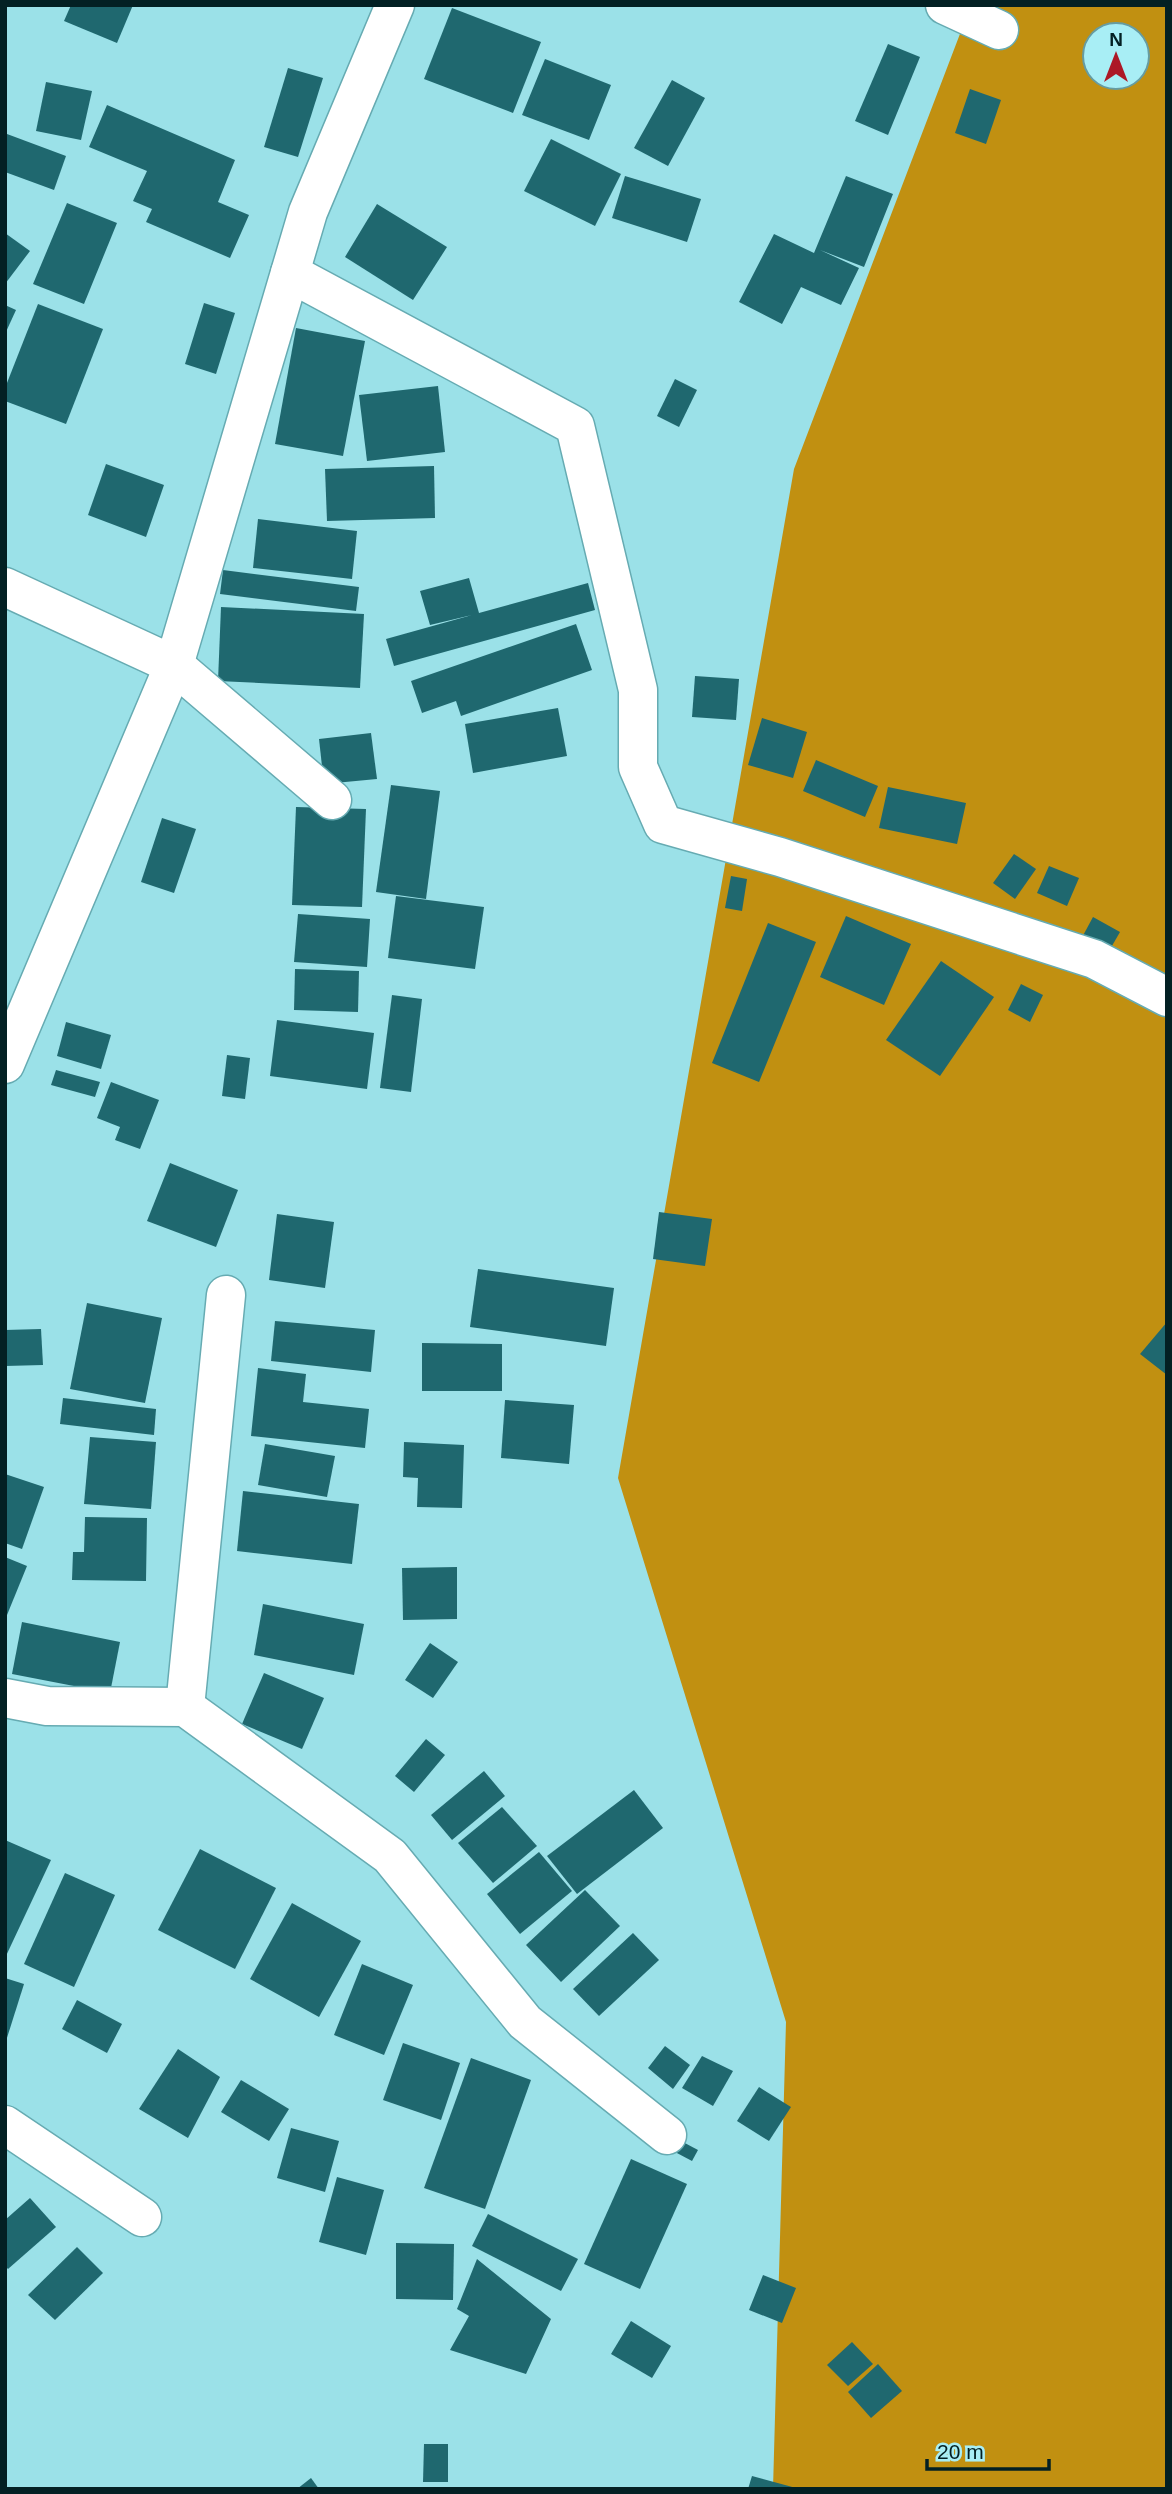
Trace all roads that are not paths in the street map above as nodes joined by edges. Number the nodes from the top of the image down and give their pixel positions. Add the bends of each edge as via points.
1 (395, 5) edge
2 (944, 5) edge
3 (999, 30) dead end
4 (290, 273) junction
5 (5, 587) edge
6 (174, 664) junction
7 (332, 800) dead end
8 (1167, 997) edge
9 (5, 1064) edge
10 (226, 1296) dead end
11 (5, 1698) edge
12 (185, 1707) junction
13 (5, 2125) edge
14 (667, 2135) dead end
15 (142, 2217) dead end

1 - 4 street via 308,212
2 - 3 street
4 - 6 street
4 - 8 street via 575,426 638,690 638,767 663,824 1094,958
5 - 6 street
6 - 7 street
6 - 9 street
10 - 12 street
11 - 12 street via 47,1706
12 - 14 street via 390,1856 525,2022
13 - 15 street

